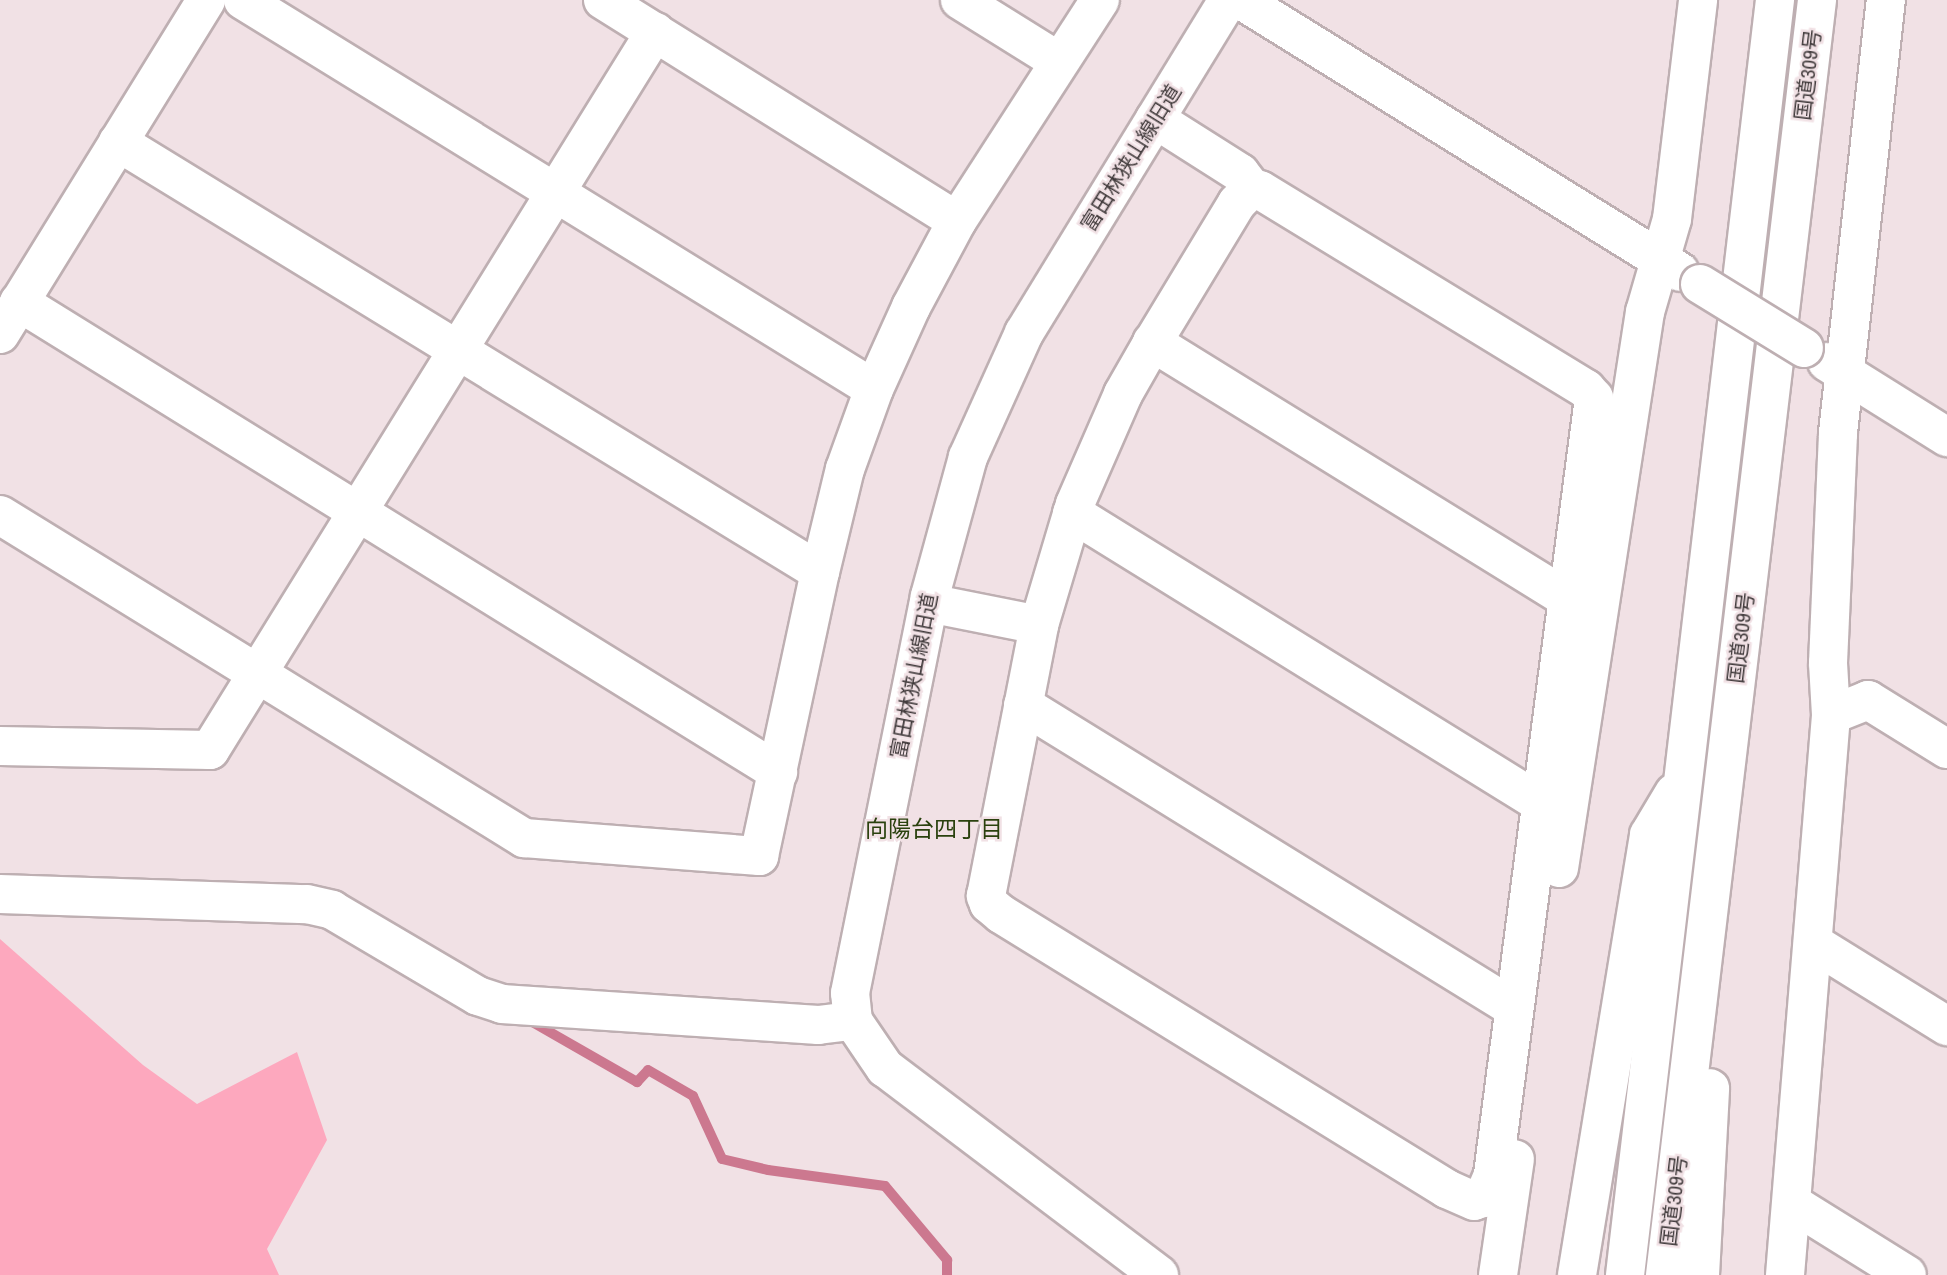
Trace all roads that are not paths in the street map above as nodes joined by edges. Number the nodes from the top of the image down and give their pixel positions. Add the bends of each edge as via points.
1 (206, 0) edge
2 (243, 0) edge
3 (603, 0) edge
4 (960, 0) edge
5 (1100, 0) edge
6 (1228, 0) edge
7 (1241, 0) edge
8 (1698, 0) edge
9 (1775, 0) edge
10 (1817, 0) edge
11 (1886, 0) edge
12 (655, 32) junction
13 (1058, 61) junction
14 (1155, 119) junction
15 (118, 142) junction
16 (1254, 191) junction
17 (556, 193) junction
18 (957, 221) junction
19 (1661, 260) junction
20 (10, 318) edge
21 (1152, 342) junction
22 (458, 351) junction
23 (1844, 373) junction
24 (874, 389) junction
25 (1947, 437) edge
26 (359, 512) junction
27 (1072, 513) junction
28 (0, 514) edge
29 (820, 572) junction
30 (1569, 600) junction
31 (929, 603) junction
32 (1039, 625) junction
33 (259, 674) junction
34 (1023, 705) junction
35 (1831, 715) junction
36 (0, 746) edge
37 (1947, 750) edge
38 (778, 772) junction
39 (1683, 778) junction
40 (1542, 804) junction
41 (1716, 838) junction
42 (0, 894) edge
43 (1813, 943) junction
44 (1514, 1008) junction
45 (853, 1021) junction
46 (1947, 1026) edge
47 (1793, 1204) junction
48 (1159, 1275) edge
49 (1498, 1275) edge
50 (1577, 1275) edge
51 (1625, 1275) edge
52 (1665, 1275) edge
53 (1700, 1275) edge
54 (1785, 1275) edge
55 (1907, 1275) edge

1 - 15 main road
2 - 17 main road
3 - 12 main road
4 - 13 main road
5 - 13 main road
6 - 14 main road, 富田林狭山線旧道
7 - 19 main road
8 - 19 main road via 1672,219
9 - 39 main road, 国道309号
10 - 41 main road, 国道309号
11 - 23 main road
12 - 17 main road
12 - 18 main road
13 - 18 main road
14 - 16 main road via 1240,173
14 - 31 main road, 富田林狭山線旧道 via 1024,333 995,393 968,457
15 - 20 main road
15 - 22 main road
16 - 21 main road via 1237,203
16 - 30 main road via 1260,190 1594,398
17 - 22 main road
17 - 24 main road
18 - 24 main road
19 - 23 main road, bridge
19 - 49 main road via 1645,312 1627,416
20 - 26 main road
21 - 27 main road via 1123,394
21 - 30 main road
22 - 26 main road
22 - 29 main road
23 - 25 main road
23 - 35 main road via 1828,649
24 - 29 main road via 845,469
26 - 33 main road
26 - 38 main road
27 - 32 main road
27 - 40 main road
28 - 33 main road
29 - 38 main road
30 - 40 main road
31 - 32 main road
31 - 45 main road, 富田林狭山線旧道 via 850,993
32 - 34 main road
33 - 36 main road via 210,750
33 - 38 main road via 524,838 759,856
34 - 44 main road
34 - 44 main road via 987,884 989,904 1447,1189 1474,1201 1483,1198 1493,1175
35 - 37 main road via 1868,700
35 - 43 main road
39 - 50 main road via 1649,835
39 - 51 main road, 国道309号
40 - 44 main road
41 - 52 main road, 国道309号
41 - 53 main road via 1708,1160
42 - 45 main road via 307,904 332,909 478,996 502,1004 818,1025
43 - 46 main road
43 - 47 main road
45 - 48 main road via 885,1068
47 - 54 main road
47 - 55 main road

